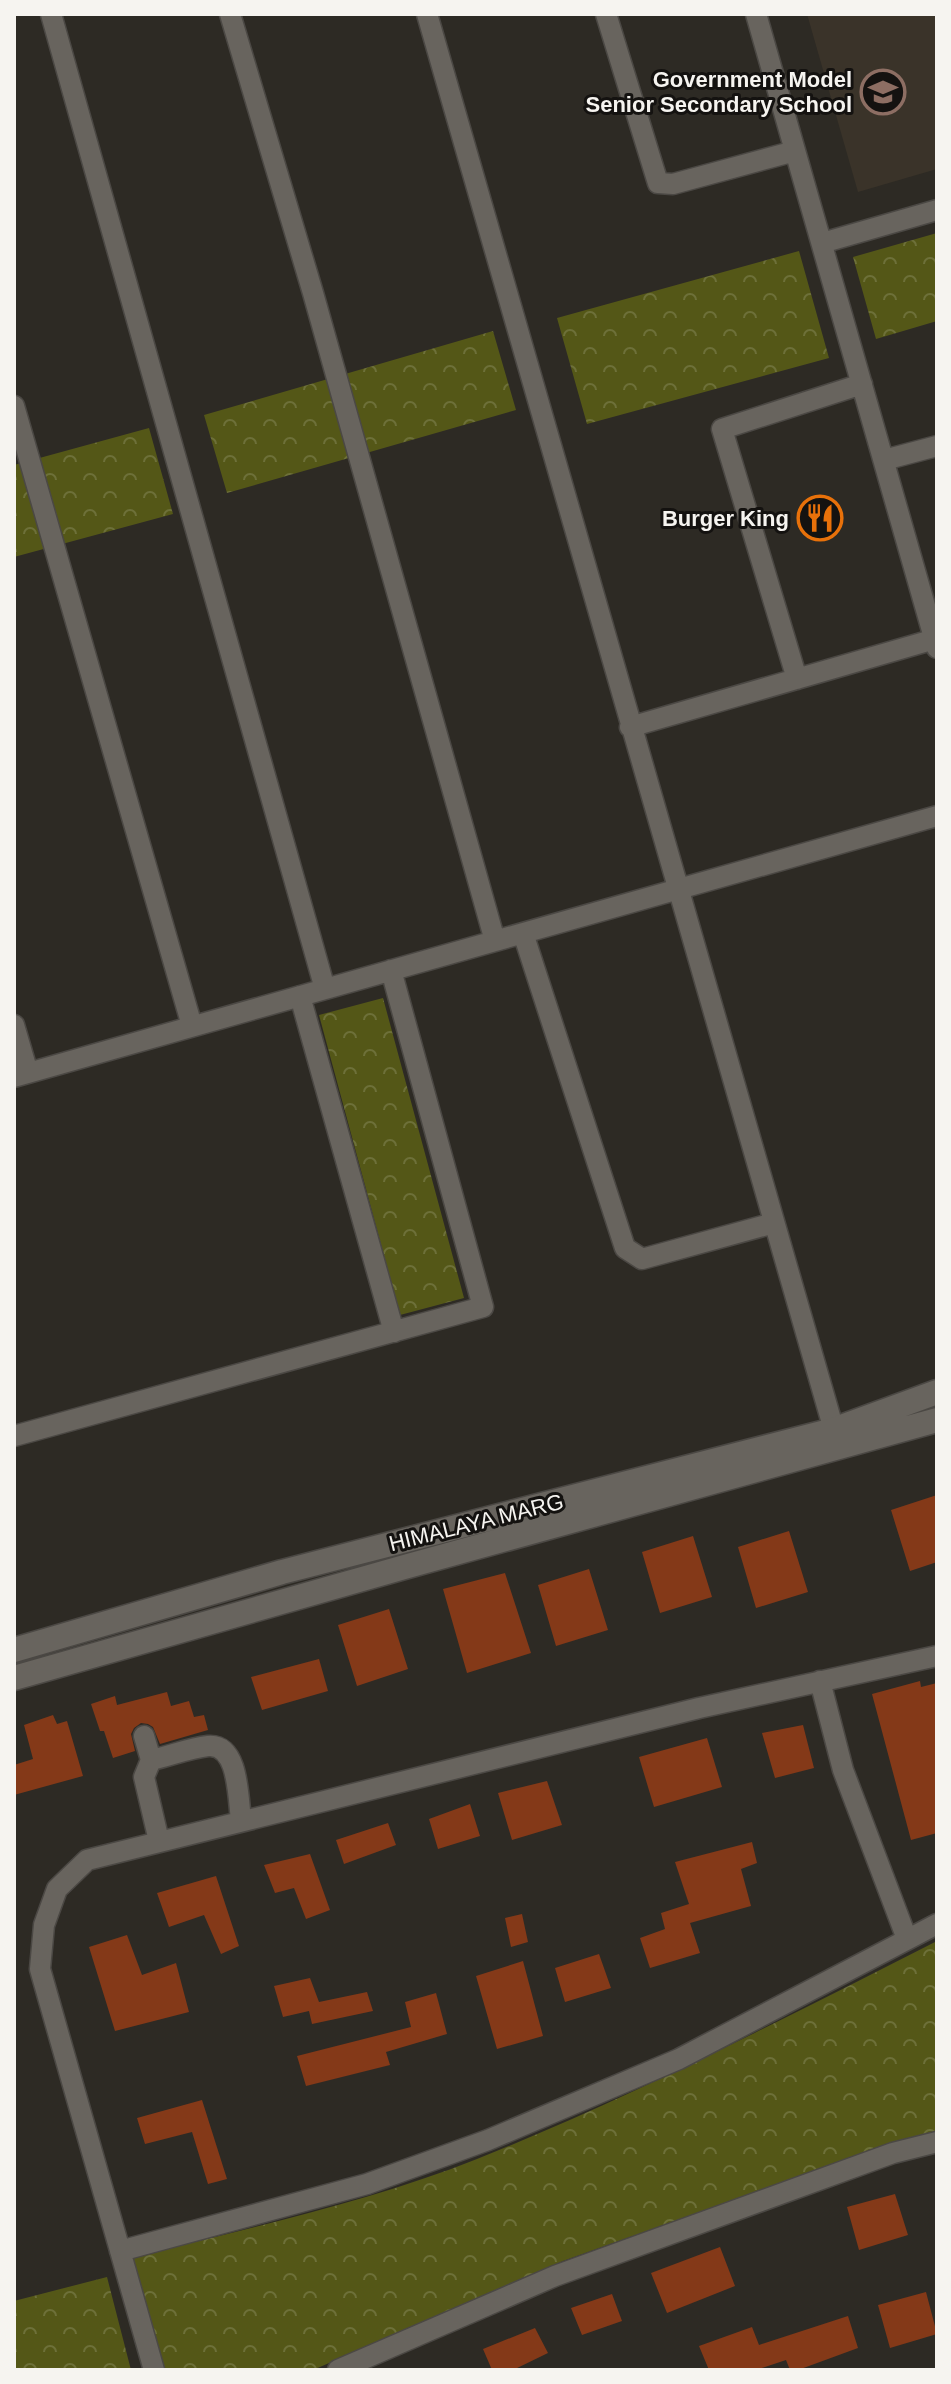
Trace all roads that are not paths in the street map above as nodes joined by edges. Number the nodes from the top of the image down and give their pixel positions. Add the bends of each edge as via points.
1 (51, 14) edge
2 (230, 14) edge
3 (427, 14) edge
4 (606, 14) edge
5 (756, 14) edge
6 (795, 151) junction
7 (937, 210) edge
8 (822, 243) junction
9 (862, 384) junction
10 (14, 406) edge
11 (937, 446) edge
12 (884, 460) junction
13 (936, 643) edge
14 (797, 679) junction
15 (631, 727) junction
16 (937, 816) edge
17 (678, 889) junction
18 (523, 933) junction
19 (495, 941) junction
20 (391, 970) junction
21 (325, 989) junction
22 (300, 996) junction
23 (14, 1025) edge
24 (192, 1026) junction
25 (21, 1075) edge
26 (774, 1223) junction
27 (394, 1332) junction
28 (937, 1392) edge
29 (937, 1420) edge
30 (14, 1436) edge
31 (836, 1439) junction
32 (14, 1650) edge
33 (937, 1656) edge
34 (14, 1678) edge
35 (820, 1681) junction
36 (144, 1736) dead end
37 (151, 1760) junction
38 (241, 1820) junction
39 (159, 1841) junction
40 (937, 1924) edge
41 (907, 1939) junction
42 (937, 2142) edge
43 (120, 2251) junction
44 (154, 2370) edge
45 (338, 2370) edge

1 - 21 street
2 - 19 street
3 - 15 street
4 - 6 street via 658,183 673,184
5 - 6 street
6 - 8 street
7 - 8 street
8 - 9 street
9 - 12 street
9 - 14 street via 722,429
10 - 24 street
11 - 12 street
12 - 13 street
13 - 14 street
14 - 15 street
15 - 17 street
16 - 17 street
17 - 18 street
17 - 26 street
18 - 19 street
18 - 26 street via 625,1248 642,1259
19 - 20 street
20 - 21 street
20 - 27 street via 483,1307
21 - 22 street
22 - 24 street
22 - 27 street
23 - 25 street
24 - 25 street
26 - 31 street
27 - 30 street
28 - 31 main road, HIMALAYA MARG
29 - 31 main road, HIMALAYA MARG
31 - 32 main road, HIMALAYA MARG via 282,1572
31 - 34 main road, HIMALAYA MARG
33 - 35 street
35 - 38 street
35 - 41 street via 843,1770
36 - 37 street
37 - 38 street via 210,1746 225,1751
37 - 39 street via 144,1777
38 - 39 street
39 - 43 street via 87,1860 57,1889 44,1925 40,1969
40 - 41 street
41 - 43 street via 679,2059 488,2140 367,2184
42 - 45 street via 893,2153 555,2276
43 - 44 street

